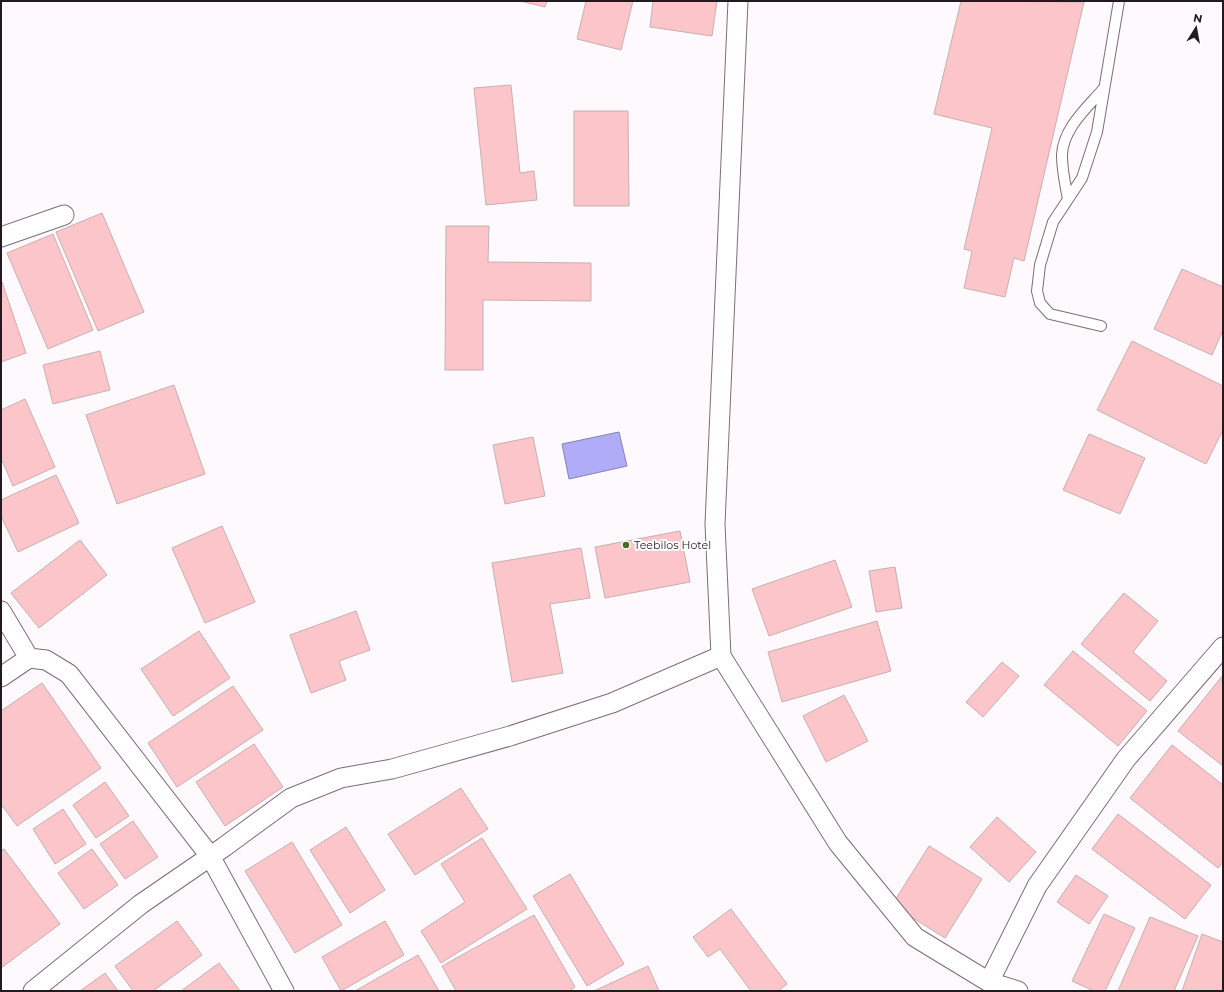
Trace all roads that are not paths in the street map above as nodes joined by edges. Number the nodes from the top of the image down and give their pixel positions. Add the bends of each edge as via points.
1 (738, 1) edge
2 (1119, 1) edge
3 (1104, 88) junction
4 (1068, 199) junction
5 (64, 215) dead end
6 (1, 236) edge
7 (1101, 326) dead end
8 (1, 611) edge
9 (1223, 647) edge
10 (721, 656) junction
11 (29, 658) junction
12 (1, 677) edge
13 (210, 856) junction
14 (989, 982) junction
15 (33, 991) edge
16 (284, 991) edge
17 (1018, 991) edge

1 - 10 street via 715,524
2 - 3 lane
3 - 4 lane via 1097,132 1082,178
3 - 4 lane via 1078,117 1068,134 1062,153
4 - 7 lane via 1053,222 1040,264 1037,290 1040,303 1050,314
5 - 6 street
8 - 11 street
9 - 14 street via 1126,758 1037,886
10 - 13 street via 612,703 518,734 392,769 341,778 291,798
10 - 14 street via 838,842 915,937
11 - 12 street
11 - 13 street via 46,660 69,674
13 - 15 street via 141,904
13 - 16 street
14 - 17 street

